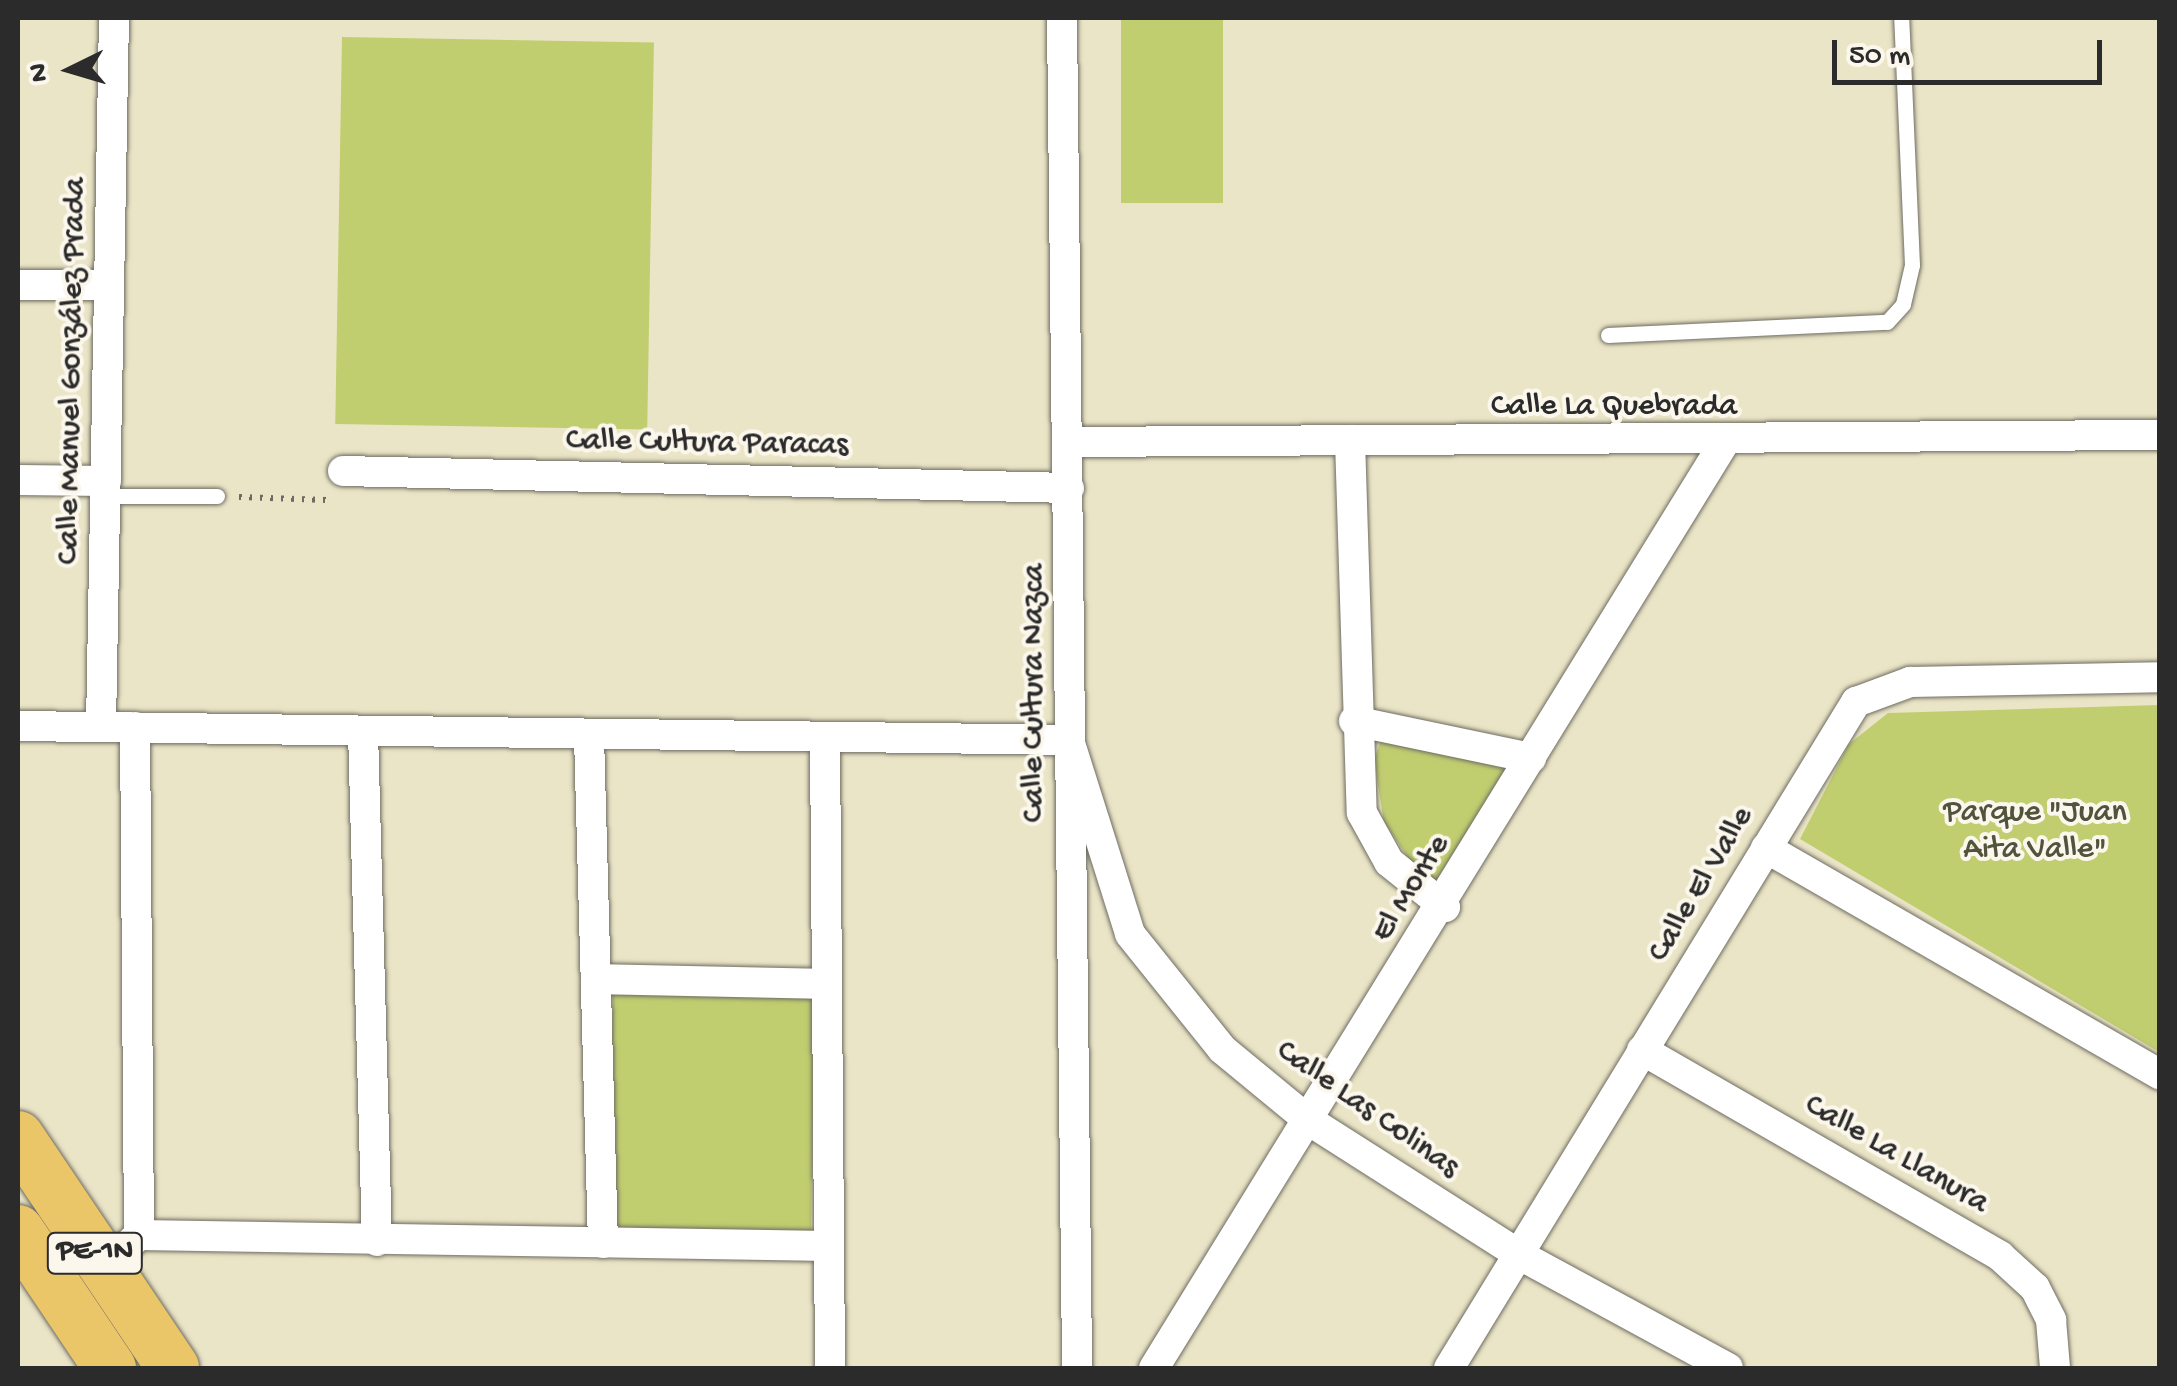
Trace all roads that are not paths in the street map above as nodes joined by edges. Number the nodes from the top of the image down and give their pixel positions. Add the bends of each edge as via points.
1 (114, 18) edge
2 (1062, 18) edge
3 (1901, 18) edge
4 (18, 285) edge
5 (109, 285) junction
6 (1608, 335) dead end
7 (2160, 435) edge
8 (1350, 440) junction
9 (1068, 442) junction
10 (1724, 443) junction
11 (343, 471) road end
12 (18, 480) edge
13 (106, 488) junction
14 (1069, 488) junction
15 (217, 496) road end
16 (2160, 676) edge
17 (1354, 722) junction
18 (18, 726) edge
19 (101, 726) junction
20 (135, 727) junction
21 (363, 731) junction
22 (588, 736) junction
23 (1069, 740) junction
24 (825, 741) junction
25 (1531, 758) junction
26 (1766, 848) junction
27 (1444, 907) junction
28 (596, 980) junction
29 (827, 984) junction
30 (1642, 1050) junction
31 (2160, 1075) edge
32 (1308, 1120) junction
33 (18, 1137) edge
34 (18, 1231) edge
35 (377, 1240) junction
36 (603, 1244) junction
37 (829, 1246) junction
38 (122, 1251) junction
39 (1518, 1254) junction
40 (110, 1368) edge
41 (173, 1368) edge
42 (830, 1368) edge
43 (1077, 1368) edge
44 (1154, 1368) edge
45 (1449, 1368) edge
46 (1726, 1368) edge
47 (2055, 1368) edge

1 - 5 street, Calle Manuel González Prada
2 - 9 street, Calle Cultura Nazca
3 - 6 lane via 1912,265 1903,304 1887,322
4 - 5 street
5 - 13 street, Calle Manuel González Prada
7 - 10 street, Calle La Quebrada
8 - 9 street, Calle La Quebrada
8 - 10 street, Calle La Quebrada
8 - 17 street
9 - 14 street, Calle Cultura Nazca
10 - 25 street, El Monte
11 - 14 street, Calle Cultura Paracas
12 - 13 street
13 - 15 lane
13 - 19 street, Calle Manuel González Prada
14 - 23 street, Calle Cultura Nazca
16 - 26 street, Calle El Valle via 1879,690 1832,730
17 - 25 street
17 - 27 street via 1369,833 1388,862
18 - 19 street
19 - 20 street
20 - 21 street
20 - 38 street
21 - 22 street
21 - 35 street
22 - 24 street
22 - 28 street
23 - 24 street
23 - 32 street, Calle Las Colinas via 1130,934 1222,1049
23 - 43 street, Calle Cultura Nazca
24 - 29 street
25 - 27 street, El Monte
26 - 30 street, Calle El Valle
26 - 31 street
27 - 32 street, El Monte
28 - 29 street
28 - 36 street
29 - 37 street
30 - 39 street, Calle El Valle
30 - 47 street, Calle La Llanura via 2000,1256 2035,1288 2051,1320
32 - 39 street, Calle Las Colinas
32 - 44 street, El Monte
33 - 38 highway, PE-1N
34 - 40 highway, PE-1N
35 - 36 street
35 - 38 street
36 - 37 street
37 - 42 street
38 - 41 highway, PE-1N
39 - 45 street, Calle El Valle
39 - 46 street, Calle Las Colinas

